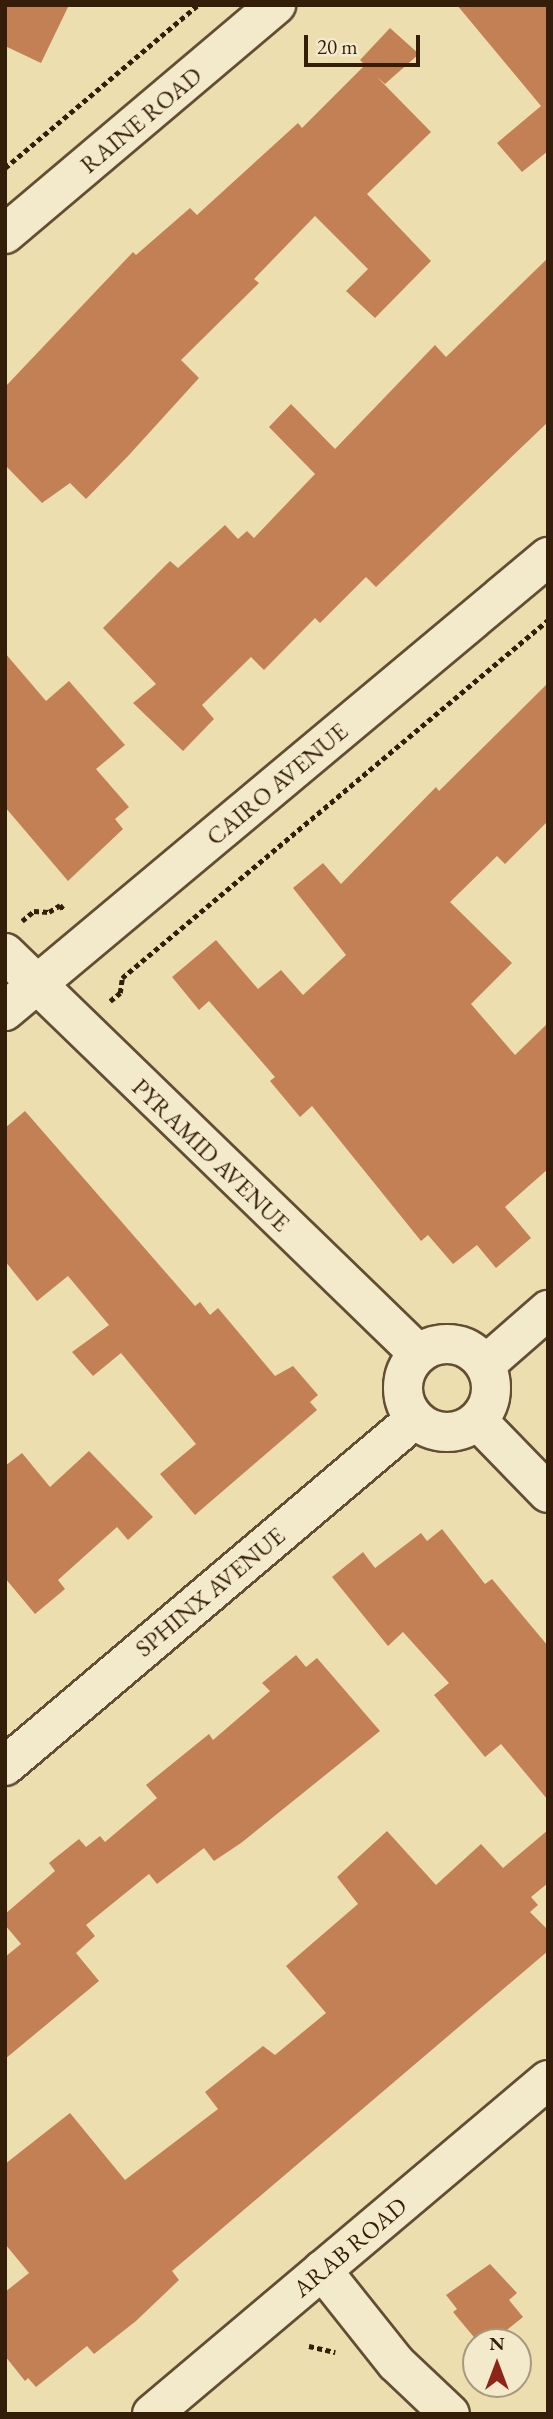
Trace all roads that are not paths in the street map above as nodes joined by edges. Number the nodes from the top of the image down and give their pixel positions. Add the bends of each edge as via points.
1 (276, 5) edge
2 (5, 234) edge
3 (548, 557) edge
4 (5, 953) edge
5 (37, 984) junction
6 (5, 1011) edge
7 (548, 1310) edge
8 (419, 1354) junction
9 (485, 1365) junction
10 (415, 1419) junction
11 (478, 1421) junction
12 (548, 1493) edge
13 (5, 1766) edge
14 (548, 2080) edge
15 (322, 2270) junction
16 (152, 2414) edge
17 (450, 2414) edge

1 - 2 street, RAINE ROAD
3 - 5 street, CAIRO AVENUE
4 - 5 street, PYRAMID AVENUE
5 - 6 street, CAIRO AVENUE
5 - 8 street, PYRAMID AVENUE
7 - 9 street
8 - 9 street via 446,1344 468,1350
8 - 10 street via 404,1379 407,1408
9 - 11 street via 492,1394
10 - 11 street via 426,1427 453,1432
10 - 13 street, SPHINX AVENUE
11 - 12 street
14 - 15 street, ARAB ROAD
15 - 16 street, ARAB ROAD
15 - 17 street via 396,2363

